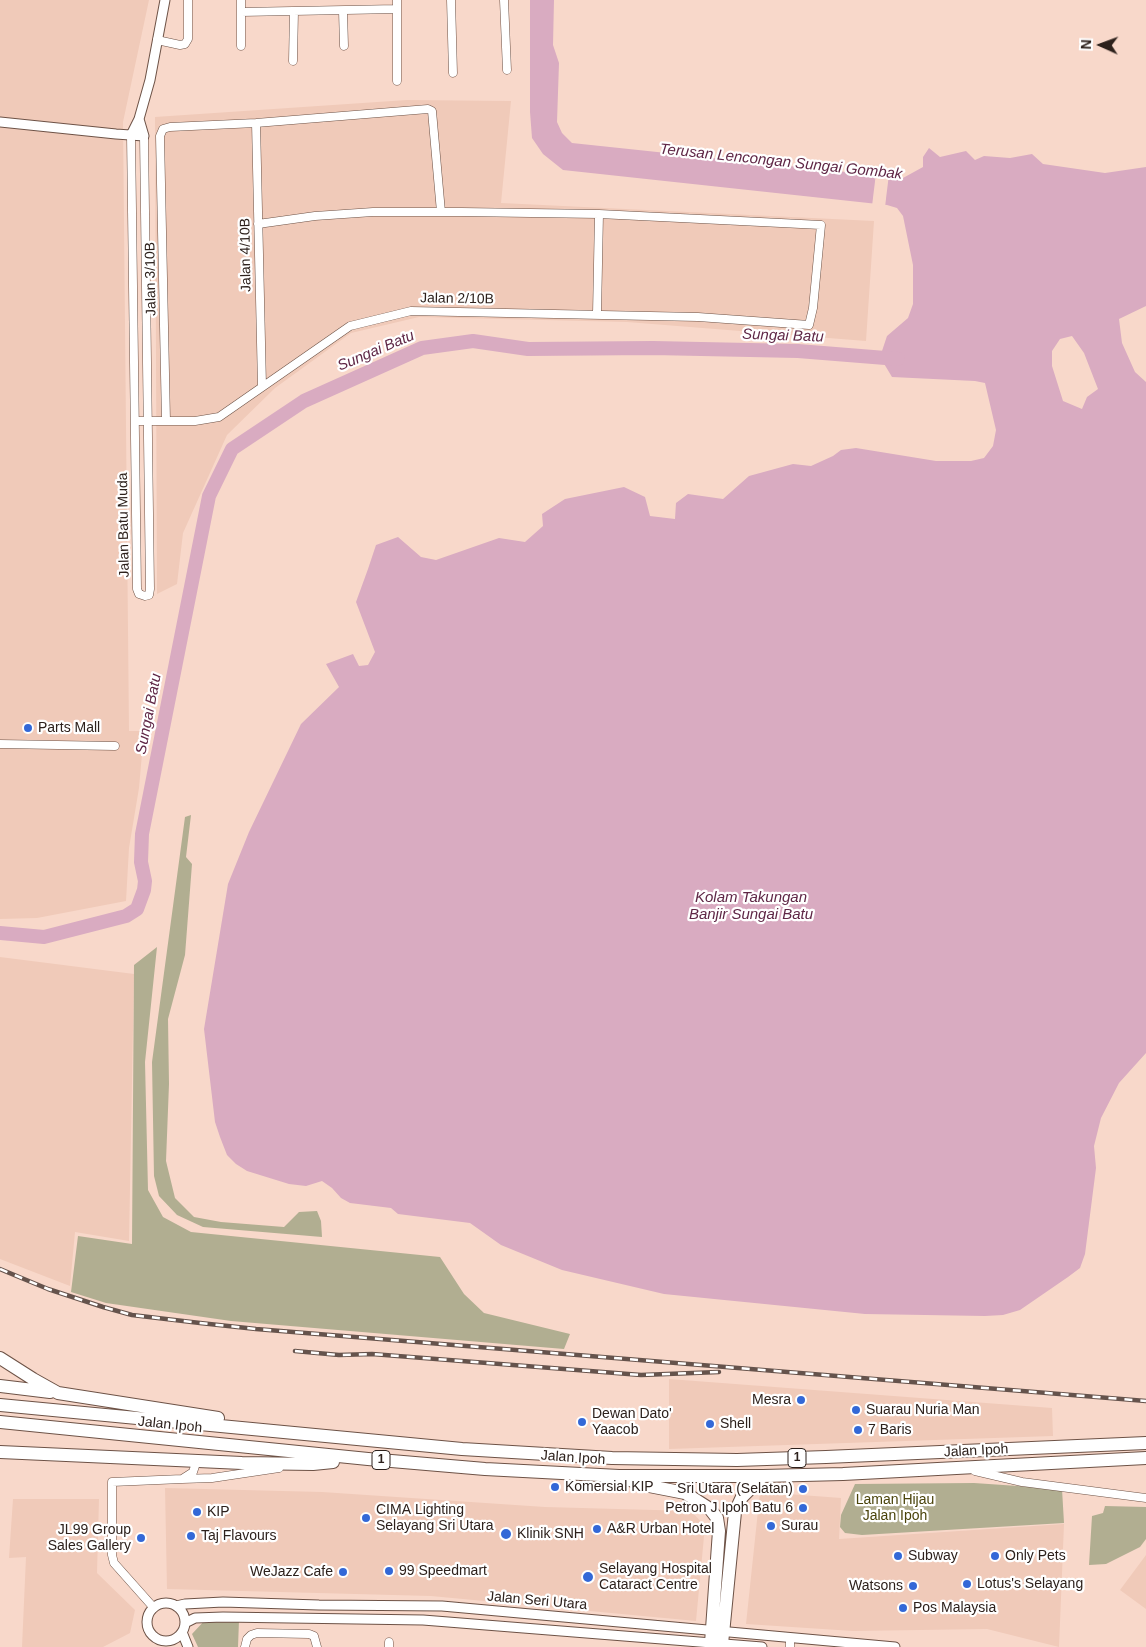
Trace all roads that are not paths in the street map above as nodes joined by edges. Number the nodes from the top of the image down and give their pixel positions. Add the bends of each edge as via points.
1 (165, 0) edge
2 (188, 0) edge
3 (241, 0) edge
4 (396, 0) edge
5 (451, 0) edge
6 (504, 0) edge
7 (397, 9) junction
8 (343, 10) junction
9 (294, 11) junction
10 (241, 12) junction
11 (157, 40) junction
12 (241, 46) dead end
13 (344, 46) dead end
14 (293, 61) dead end
15 (507, 70) dead end
16 (453, 73) dead end
17 (397, 81) dead end
18 (139, 119) junction
19 (0, 122) edge
20 (256, 124) junction
21 (131, 135) junction
22 (144, 136) junction
23 (441, 212) junction
24 (599, 214) junction
25 (258, 224) junction
26 (597, 314) junction
27 (262, 386) junction
28 (135, 421) junction
29 (149, 421) junction
30 (166, 421) junction
31 (0, 744) edge
32 (115, 746) dead end
33 (0, 1358) edge
34 (0, 1386) edge
35 (58, 1393) junction
36 (0, 1405) edge
37 (0, 1422) edge
38 (368, 1440) junction
39 (1146, 1443) edge
40 (0, 1452) edge
41 (1146, 1458) edge
42 (368, 1459) junction
43 (191, 1460) junction
44 (313, 1464) junction
45 (957, 1467) junction
46 (619, 1476) junction
47 (763, 1476) junction
48 (182, 1479) junction
49 (1146, 1498) edge
50 (176, 1606) junction
51 (154, 1608) junction
52 (183, 1628) junction
53 (717, 1637) junction
54 (790, 1642) edge
55 (168, 1644) edge
56 (188, 1647) edge
57 (245, 1647) edge
58 (317, 1647) edge
59 (762, 1647) edge
60 (895, 1647) edge

1 - 11 street
2 - 11 street via 188,38 185,44
3 - 10 street
4 - 7 street
5 - 16 street
6 - 15 street
7 - 8 street
7 - 17 street
8 - 9 street
8 - 13 street
9 - 10 street
9 - 14 street
10 - 12 street
11 - 18 street
18 - 21 street
18 - 22 street
19 - 21 street
20 - 23 street via 421,109 432,111
20 - 25 street, Jalan 4/10B
20 - 30 street, Jalan 3/10B via 162,129
21 - 22 street
21 - 28 street, Jalan Batu Muda
22 - 29 street, Jalan Batu Muda
23 - 24 street
23 - 25 street via 373,212
24 - 26 street
24 - 26 street, Jalan 2/10B via 821,225 809,325
25 - 27 street, Jalan 4/10B
26 - 27 street, Jalan 2/10B via 411,311 350,326
27 - 30 street, Jalan 2/10B via 219,417
28 - 29 street, Jalan 2/10B
28 - 29 street, Jalan Batu Muda via 137,589 145,596 150,589
29 - 30 street, Jalan 2/10B
31 - 32 street
33 - 35 highway
34 - 35 highway
35 - 38 highway
36 - 38 highway, Jalan Ipoh / 1
37 - 42 highway, Jalan Ipoh / 1
38 - 39 highway, Jalan Ipoh / 1 via 517,1453 727,1460
40 - 43 highway
41 - 45 highway, Jalan Ipoh / 1
42 - 44 highway
42 - 46 highway, Jalan Ipoh / 1
43 - 44 highway
43 - 48 street via 195,1466 193,1472
44 - 48 street
45 - 47 highway, Jalan Ipoh / 1
45 - 49 street via 1022,1482
46 - 47 highway, Jalan Ipoh / 1
46 - 53 highway via 685,1493 710,1509 717,1518
47 - 53 highway via 742,1497 735,1512
48 - 51 street via 112,1482 114,1564
50 - 51 street via 165,1603
50 - 52 street via 181,1611
50 - 53 street, Jalan Seri Utara via 223,1602 442,1606
51 - 55 street via 148,1616 148,1627 154,1637
52 - 53 street, Jalan Seri Utara via 201,1617 424,1620
52 - 55 street
52 - 56 street
53 - 54 street, Jalan Seri Utara
53 - 59 street, Jalan Seri Utara
54 - 60 street, Jalan Seri Utara
57 - 58 street via 251,1635 266,1633 309,1634 314,1636

